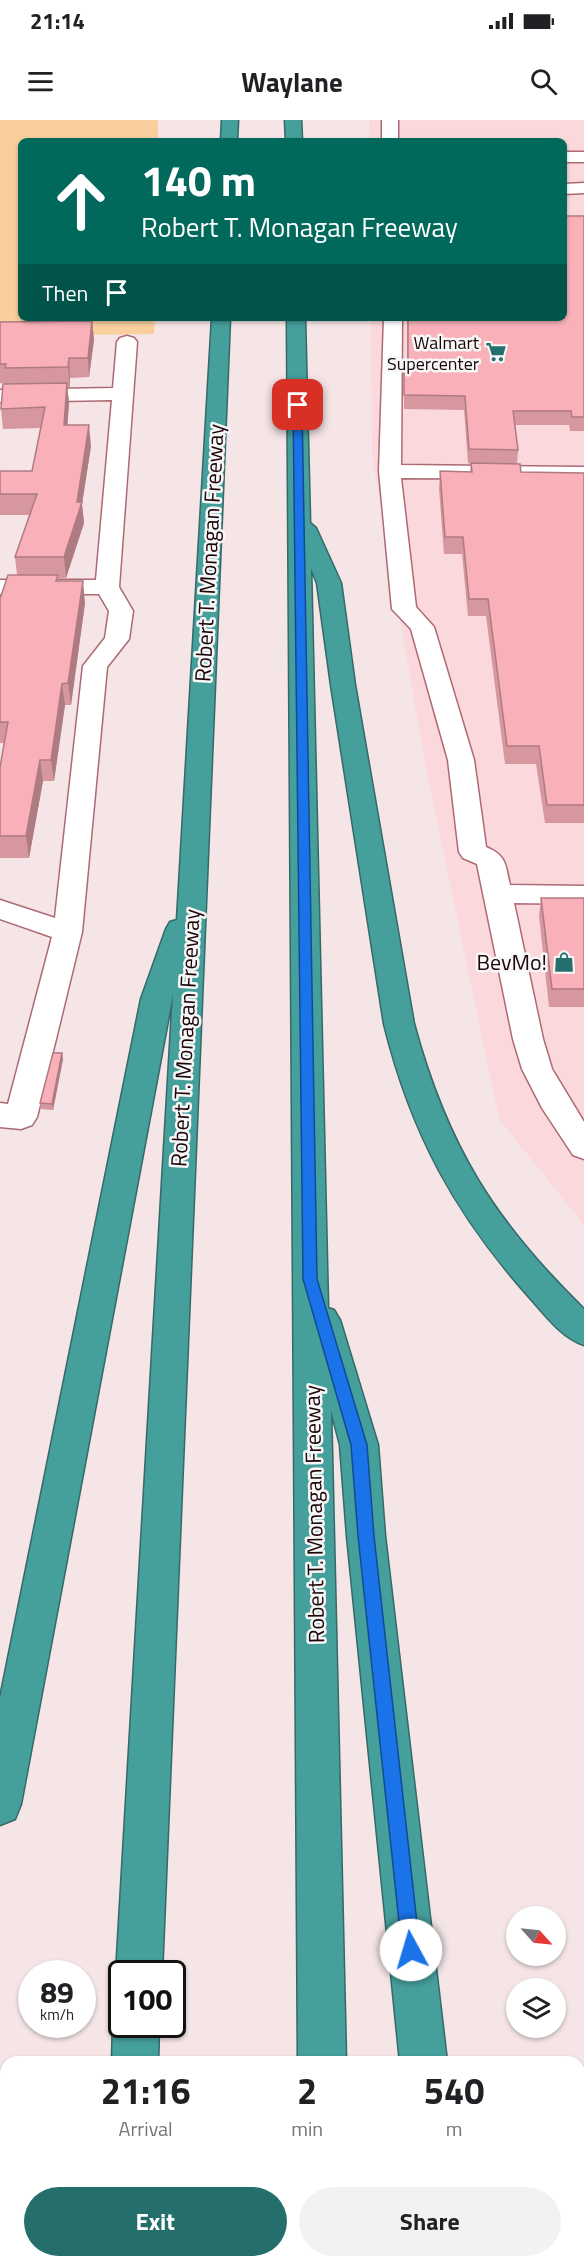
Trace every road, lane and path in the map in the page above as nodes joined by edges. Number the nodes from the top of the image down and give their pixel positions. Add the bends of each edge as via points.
1 (230, 120) edge
2 (293, 120) edge
3 (390, 120) edge
4 (229, 138) edge
5 (294, 138) edge
6 (390, 138) edge
7 (567, 157) edge
8 (584, 157) edge
9 (584, 188) edge
10 (567, 189) edge
11 (220, 321) edge
12 (296, 321) edge
13 (393, 321) edge
14 (127, 342) dead end
15 (123, 394) junction
16 (0, 396) edge
17 (390, 471) junction
18 (584, 473) edge
19 (299, 514) junction
20 (107, 586) junction
21 (0, 587) edge
22 (193, 890) junction
23 (497, 894) junction
24 (584, 895) edge
25 (0, 909) edge
26 (68, 932) junction
27 (0, 1115) edge
28 (584, 1147) edge
29 (310, 1279) junction
30 (584, 1331) edge
31 (0, 1804) edge
32 (140, 1960) edge
33 (136, 2038) edge
34 (135, 2056) edge
35 (322, 2056) edge
36 (423, 2056) edge

1 - 4 highway
2 - 5 highway
3 - 6 street
7 - 8 street
9 - 10 street
11 - 22 highway, Robert T. Monagan Freeway
12 - 19 highway, Robert T. Monagan Freeway
13 - 17 street
14 - 15 street
15 - 16 street
15 - 20 street
17 - 18 street
17 - 23 street via 404,609 422,627 461,760 473,852 490,859
19 - 29 highway, Robert T. Monagan Freeway
19 - 30 highway via 329,583 399,1024 421,1106 445,1157 496,1236
20 - 21 street
20 - 26 street via 121,611 117,639 95,666
22 - 31 highway via 156,999
22 - 32 highway, Robert T. Monagan Freeway
23 - 24 street
23 - 28 street via 537,1069
25 - 26 street
26 - 27 street via 21,1117
29 - 35 highway, Robert T. Monagan Freeway
29 - 36 highway via 359,1445
33 - 34 highway

